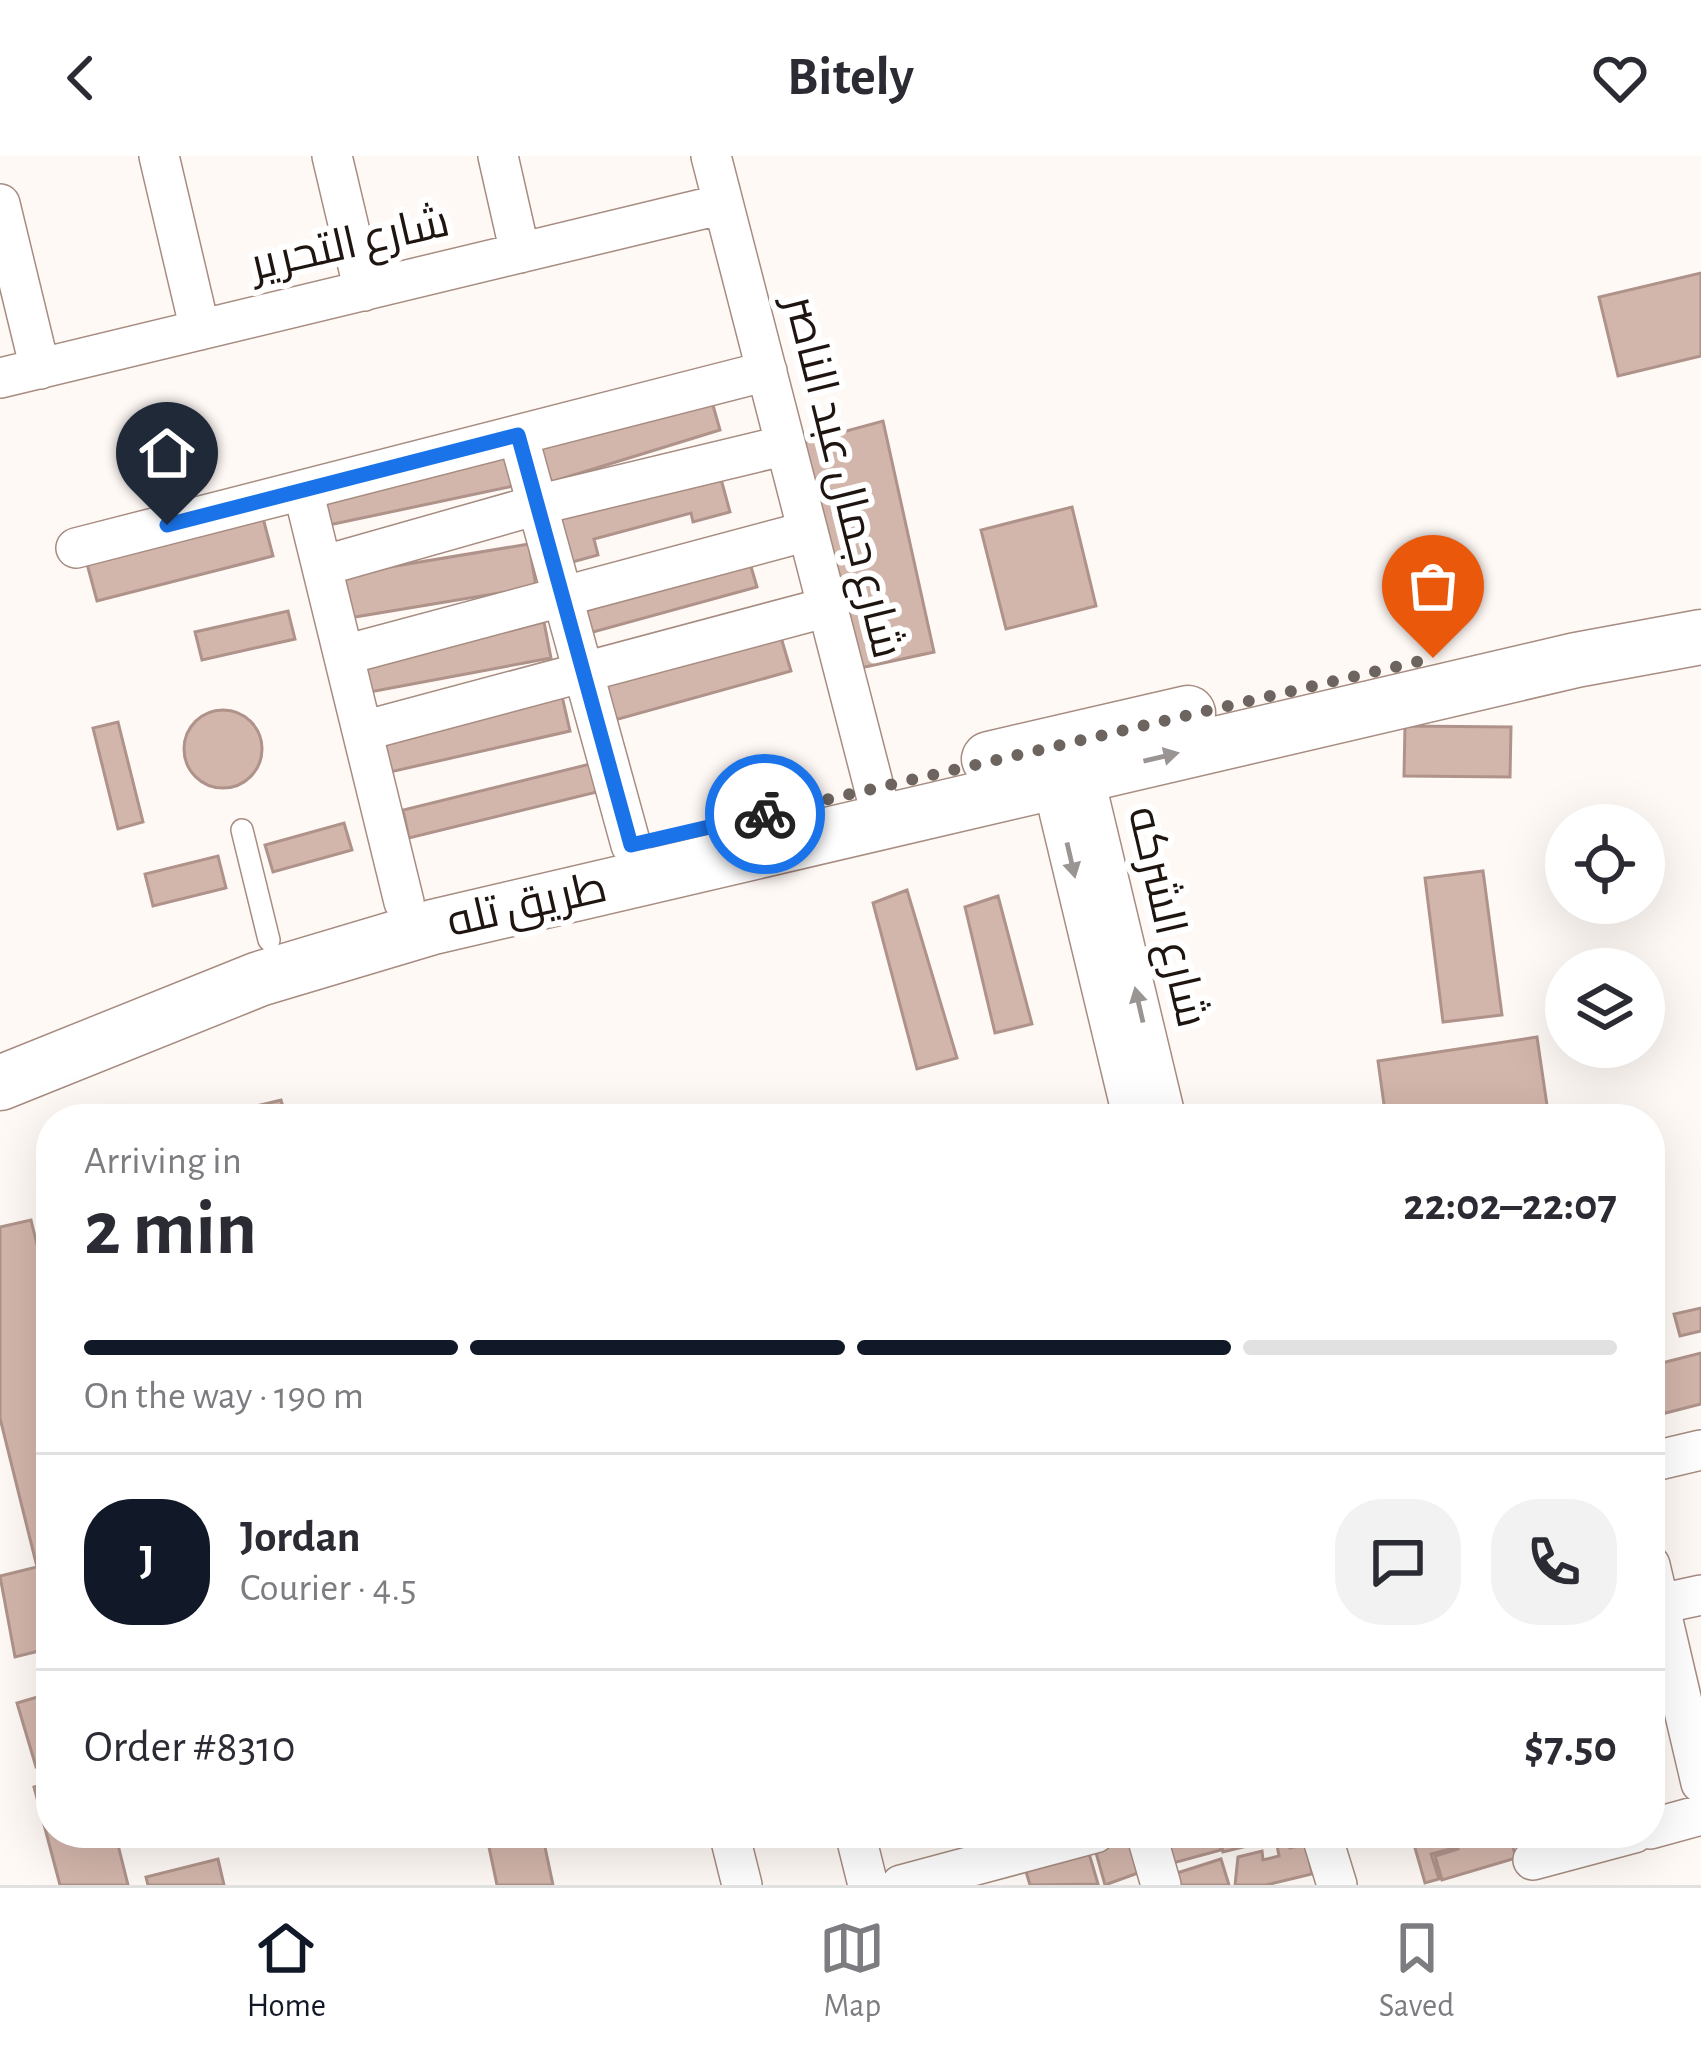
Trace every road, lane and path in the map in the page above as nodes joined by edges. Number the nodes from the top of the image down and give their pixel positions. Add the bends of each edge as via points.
1 (159, 156) edge
2 (332, 156) edge
3 (498, 156) edge
4 (711, 156) edge
5 (0, 204) edge
6 (723, 204) junction
7 (520, 253) junction
8 (364, 291) junction
9 (200, 330) junction
10 (40, 368) junction
11 (766, 371) junction
12 (0, 378) edge
13 (518, 435) junction
14 (782, 446) junction
15 (303, 490) junction
16 (537, 505) junction
17 (808, 532) junction
18 (76, 548) dead end
19 (322, 566) junction
20 (563, 597) junction
21 (1701, 603) edge
22 (828, 607) junction
23 (1701, 637) edge
24 (344, 656) junction
25 (583, 672) junction
26 (363, 731) junction
27 (1064, 760) junction
28 (879, 805) junction
29 (242, 830) dead end
30 (631, 845) junction
31 (404, 902) junction
32 (269, 940) junction
33 (0, 1048) edge
34 (0, 1083) edge
35 (1130, 1104) edge
36 (1162, 1104) edge
37 (1701, 1450) edge
38 (1665, 1458) edge
39 (1665, 1593) edge
40 (1701, 1595) edge
41 (1665, 1640) edge
42 (1701, 1783) edge
43 (1701, 1815) edge
44 (1665, 1824) edge
45 (733, 1848) edge
46 (859, 1848) edge
47 (1045, 1848) edge
48 (1150, 1848) edge
49 (1326, 1848) edge
50 (1576, 1848) edge
51 (1012, 1858) edge
52 (1533, 1859) edge
53 (742, 1885) edge
54 (868, 1885) edge
55 (901, 1885) edge
56 (1161, 1885) edge
57 (1337, 1885) edge

1 - 9 street
2 - 8 street
3 - 7 street
4 - 6 street, شارع جمال عبد الناصر
5 - 10 street
6 - 7 street, شارع التحرير
6 - 11 street, شارع جمال عبد الناصر
7 - 8 street, شارع التحرير
8 - 9 street, شارع التحرير
9 - 10 street, شارع التحرير
10 - 12 street, شارع التحرير
11 - 13 street
11 - 14 street, شارع جمال عبد الناصر
13 - 15 street
13 - 16 street
14 - 16 street
14 - 17 street, شارع جمال عبد الناصر
15 - 18 street
15 - 19 street
16 - 19 street
16 - 20 street
17 - 20 street
17 - 22 street, شارع جمال عبد الناصر
19 - 24 street
20 - 24 street
20 - 25 street
21 - 27 main road, طريق تله via 1618,616
22 - 25 street
22 - 28 street, شارع جمال عبد الناصر
27 -> 23 main road, طريق تله
24 - 26 street
25 - 26 street
25 - 30 street
26 - 31 street
27 - 28 main road, طريق تله
27 -> 35 street, شارع الشركه
36 -> 27 street, شارع الشركه
28 - 30 main road, طريق تله
28 - 34 main road, طريق تله via 351,951 188,1005
29 - 32 lane
30 - 31 main road, طريق تله
31 - 32 main road, طريق تله
32 - 33 main road, طريق تله
37 - 38 street
39 - 40 street
41 - 42 street
43 - 44 street
45 - 53 street
46 - 54 street
47 - 51 street
48 - 56 street
49 - 57 street
50 - 52 street
51 - 55 street

